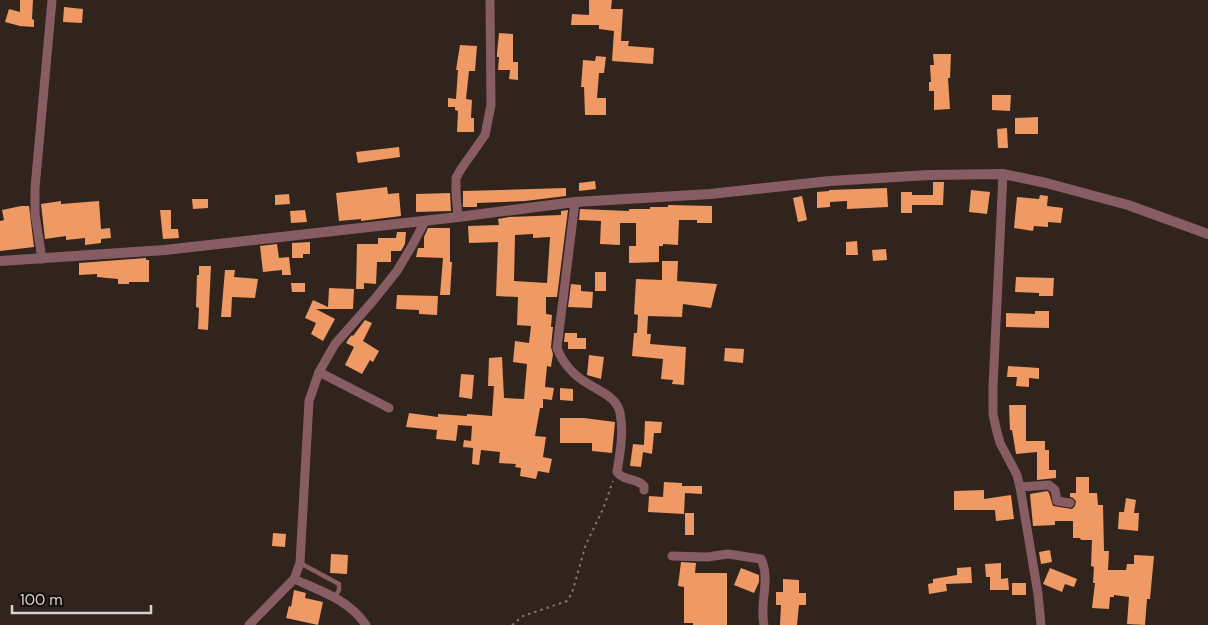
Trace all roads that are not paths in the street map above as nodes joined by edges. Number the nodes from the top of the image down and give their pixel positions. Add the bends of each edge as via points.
1 (52, 0) edge
2 (490, 0) edge
3 (1003, 174) junction
4 (575, 202) junction
5 (458, 217) junction
6 (424, 220) junction
7 (1208, 234) edge
8 (42, 259) junction
9 (0, 261) edge
10 (318, 372) junction
11 (389, 408) dead end
12 (1020, 487) junction
13 (644, 490) dead end
14 (1070, 503) dead end
15 (672, 556) dead end
16 (300, 563) junction
17 (294, 579) junction
18 (335, 597) junction
19 (249, 625) edge
20 (366, 625) edge
21 (764, 625) edge
22 (1041, 625) edge

1 - 8 street via 35,188 35,214
2 - 5 street via 490,105 485,135 456,178
3 - 4 street via 830,181 710,194
3 - 7 street via 1097,195
3 - 12 street via 993,414 1000,443 1013,464
4 - 5 street
4 - 13 street via 557,348 566,364 585,382 606,393 620,412 622,431 617,472 624,478 642,483
5 - 6 street
6 - 8 street via 165,250
6 - 10 street via 397,271 335,344
8 - 9 street
10 - 11 street
10 - 16 street via 309,401
12 - 14 street via 1049,485 1055,490 1057,501
12 - 22 street
15 - 21 street via 728,554 761,559 766,575
16 - 17 street
16 - 18 lane via 339,584
17 - 18 street
17 - 19 street
18 - 20 street via 349,606

